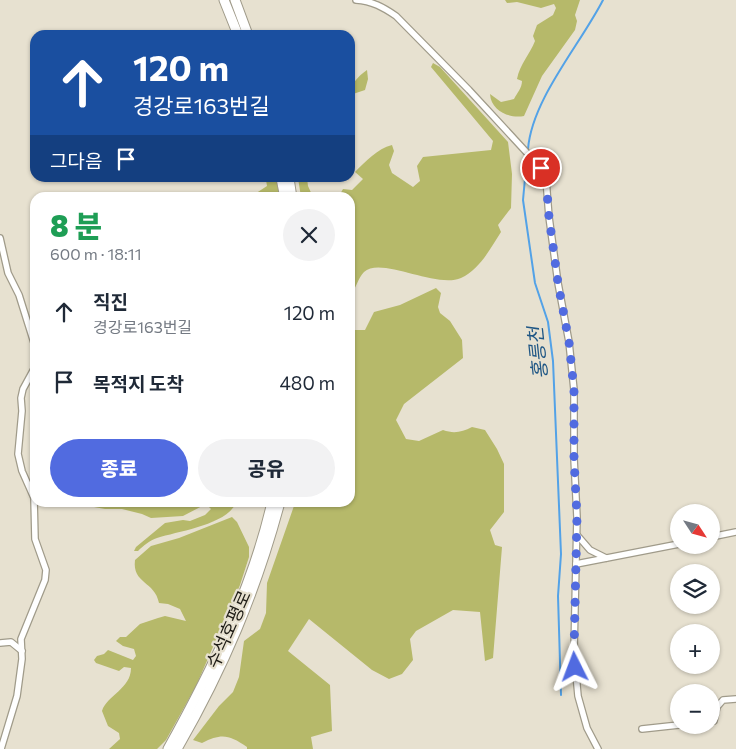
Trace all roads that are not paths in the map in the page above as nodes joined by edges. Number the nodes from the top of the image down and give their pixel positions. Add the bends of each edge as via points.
1 (356, 0) edge
2 (231, 2) edge
3 (237, 30) edge
4 (245, 30) edge
5 (0, 238) edge
6 (30, 330) edge
7 (30, 376) edge
8 (30, 489) edge
9 (34, 507) edge
10 (271, 507) edge
11 (279, 507) edge
12 (736, 532) edge
13 (577, 534) junction
14 (720, 535) edge
15 (670, 546) edge
16 (606, 558) junction
17 (576, 564) junction
18 (0, 643) edge
19 (22, 651) junction
20 (736, 698) edge
21 (720, 704) edge
22 (670, 726) edge
23 (642, 729) dead end
24 (1, 749) edge
25 (168, 749) edge
26 (177, 749) edge
27 (598, 749) edge

1 - 13 street via 382,7 396,16 541,168 546,179 574,390
2 - 3 highway
2 - 4 highway
5 - 6 street via 8,272
7 - 8 street via 21,398 18,454
9 - 19 street via 35,539 46,570 21,639
10 - 25 highway, 수석호평로 via 250,579 230,627
11 - 26 highway, 수석호평로 via 249,601 220,669
12 - 14 street
13 - 16 street via 590,550
13 - 17 street
15 - 16 street
16 - 17 street
17 - 27 street via 574,652 578,696 586,728
18 - 19 street via 11,642
19 - 24 street via 17,696
20 - 21 street
22 - 23 street

